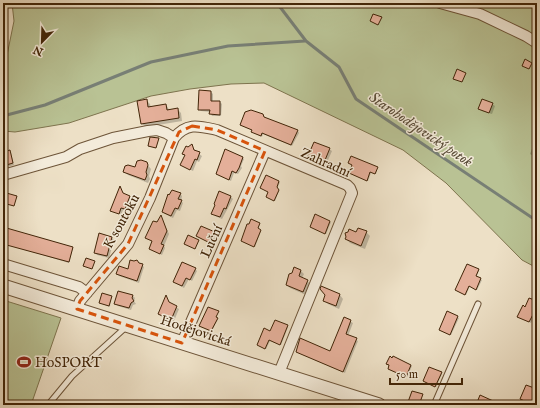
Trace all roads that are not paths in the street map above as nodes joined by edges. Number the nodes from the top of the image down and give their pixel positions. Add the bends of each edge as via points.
1 (440, 3) edge
2 (537, 43) edge
3 (174, 138) junction
4 (265, 151) junction
5 (3, 176) edge
6 (3, 264) edge
7 (3, 286) edge
8 (87, 293) junction
9 (478, 304) dead end
10 (77, 309) junction
11 (128, 326) junction
12 (182, 343) junction
13 (279, 373) junction
14 (48, 405) edge
15 (379, 405) edge
16 (434, 405) edge

1 - 2 street via 480,14
3 - 4 street, Zahradní via 185,128 198,126 217,130
3 - 5 street via 166,132 157,130 113,138 80,149 66,157
3 - 8 street, K soutoku via 128,244
4 - 12 street, Luční
4 - 13 street, Zahradní via 347,185 352,193
6 - 8 street via 79,287
7 - 10 street, Hodějovická
8 - 10 street, K soutoku
9 - 16 lane
10 - 11 street, Hodějovická
11 - 12 street, Hodějovická
11 - 14 lane via 72,376
12 - 13 street, Hodějovická
13 - 15 street, Hodějovická

